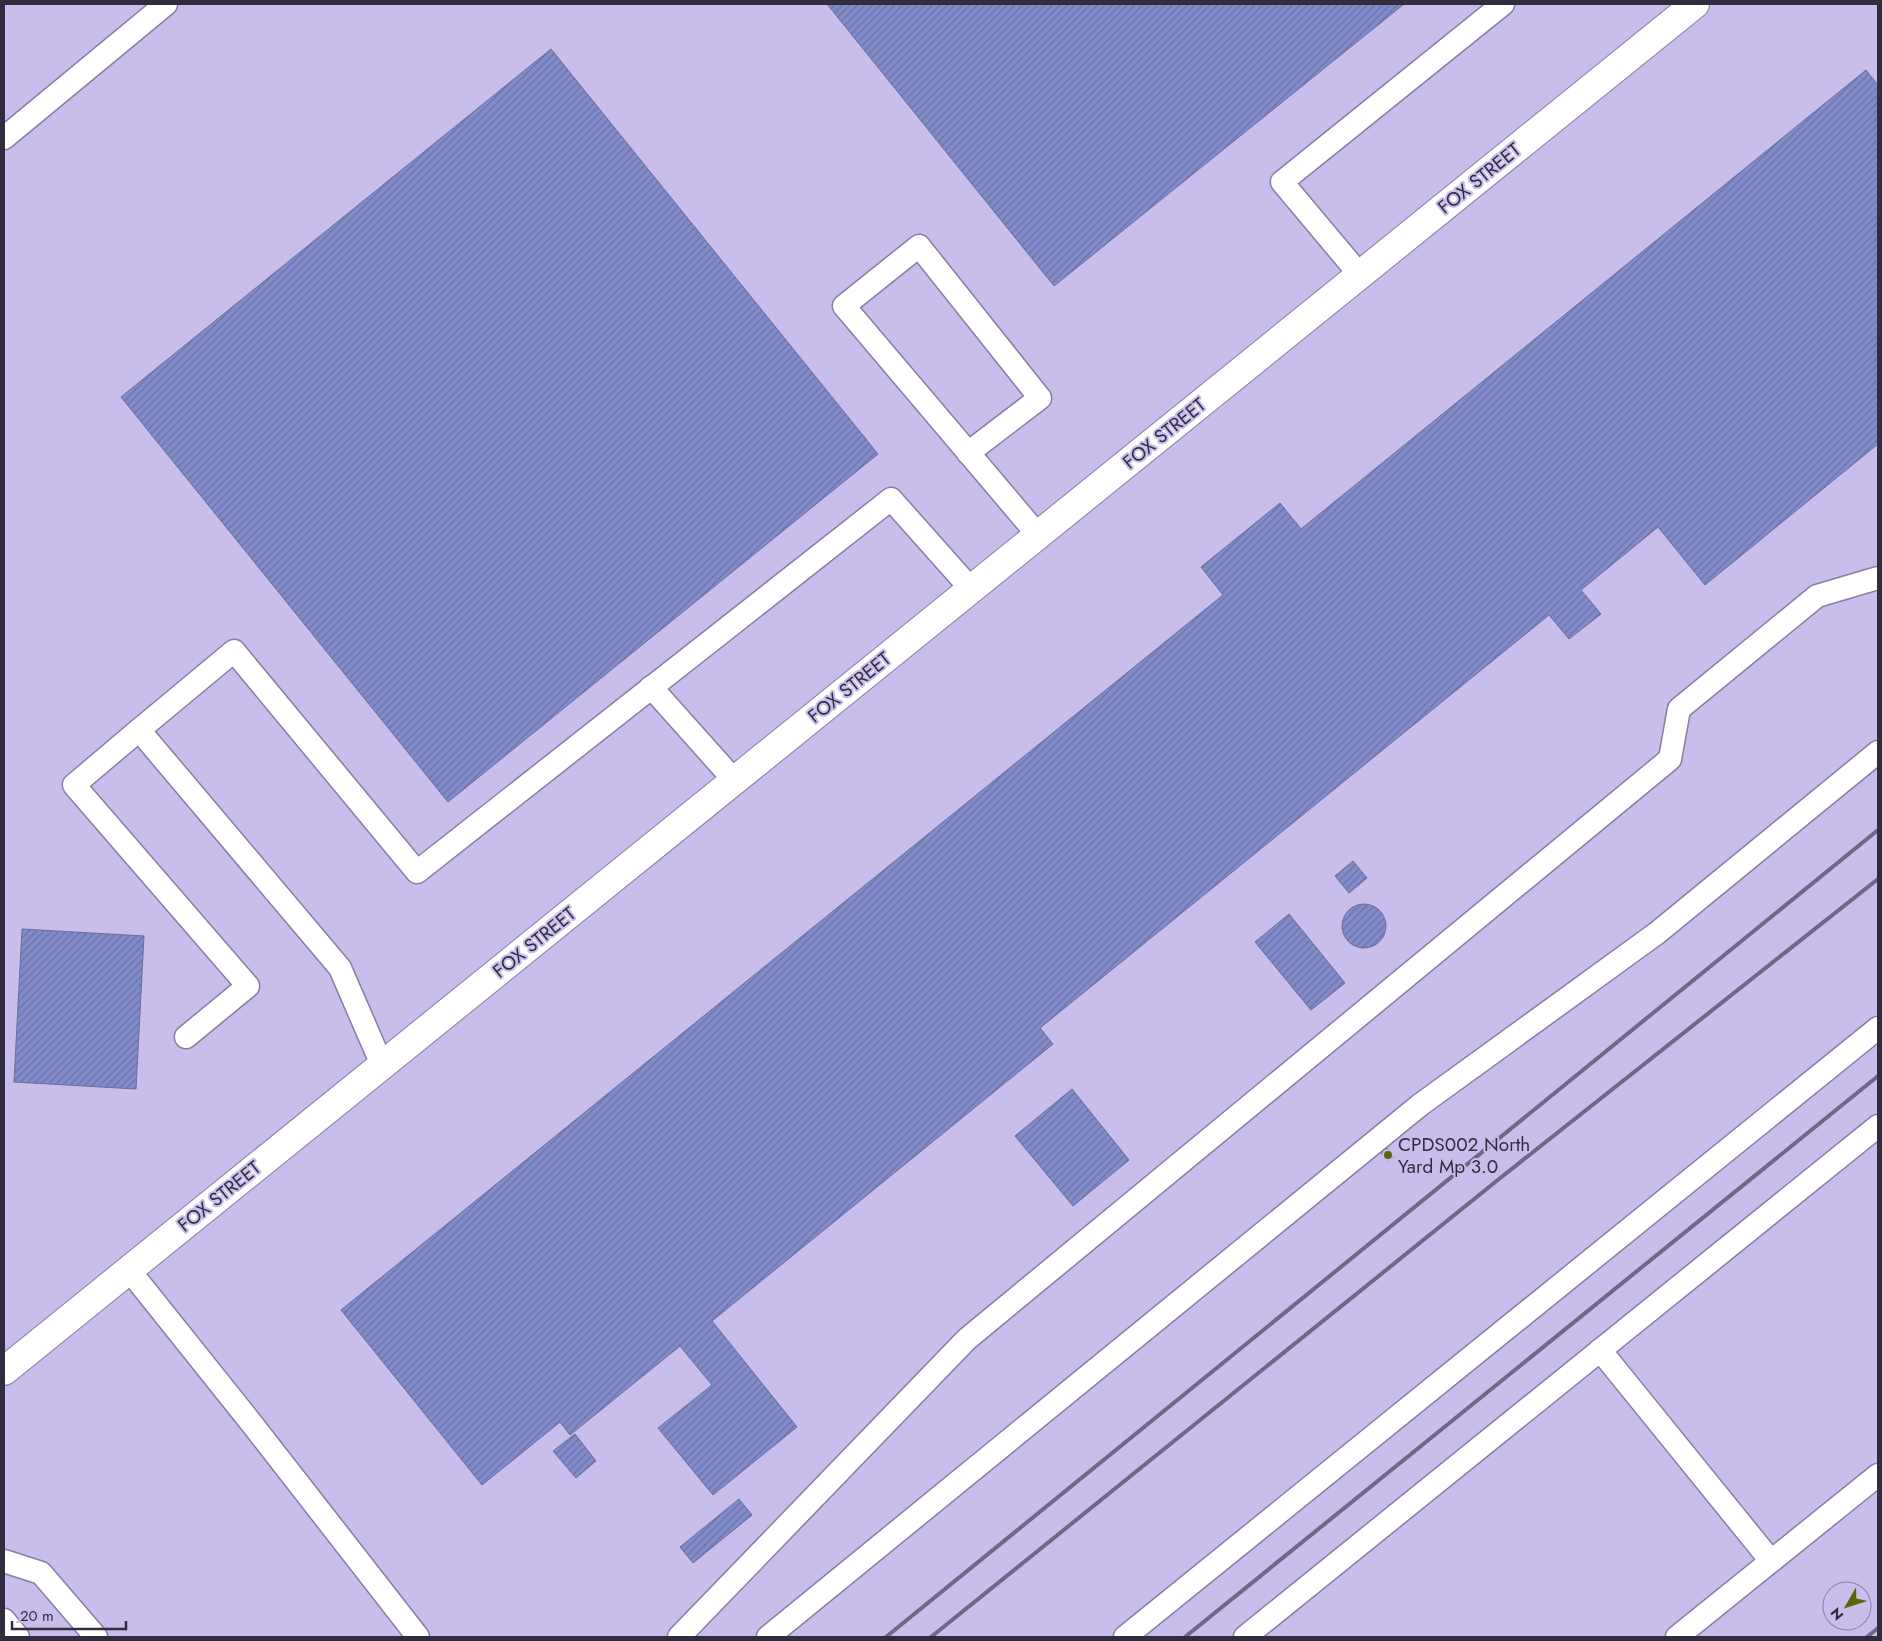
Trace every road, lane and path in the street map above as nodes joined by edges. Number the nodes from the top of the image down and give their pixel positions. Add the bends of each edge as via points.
1 (166, 4) edge
2 (1503, 4) edge
3 (1687, 6) edge
4 (4, 138) edge
5 (1360, 274) junction
6 (968, 453) junction
7 (1038, 535) junction
8 (1878, 578) edge
9 (971, 589) junction
10 (651, 687) junction
11 (139, 730) junction
12 (1878, 752) edge
13 (734, 780) junction
14 (1878, 1028) edge
15 (186, 1037) dead end
16 (382, 1065) junction
17 (1878, 1126) edge
18 (129, 1270) junction
19 (1600, 1350) junction
20 (4, 1371) edge
21 (1878, 1475) edge
22 (4, 1561) edge
23 (1771, 1561) junction
24 (4, 1620) edge
25 (18, 1637) edge
26 (96, 1637) edge
27 (418, 1637) edge
28 (679, 1637) edge
29 (768, 1637) edge
30 (1125, 1637) edge
31 (1245, 1637) edge
32 (1677, 1637) edge

1 - 4 lane
2 - 5 lane via 1282,182
3 - 5 street, FOX STREET
5 - 7 street, FOX STREET
6 - 6 lane via 844,306 919,246 1040,398
6 - 7 lane
7 - 9 street, FOX STREET
8 - 28 lane via 1817,596 1679,709 1670,759 967,1339
9 - 10 lane via 891,498
9 - 13 street, FOX STREET
10 - 11 lane via 417,872 234,651
10 - 13 lane
11 - 15 lane via 74,786 248,986
11 - 16 lane via 340,968
12 - 29 lane via 1657,933 1420,1105
13 - 16 street, FOX STREET
14 - 30 lane
16 - 18 street, FOX STREET
17 - 19 lane
18 - 20 street, FOX STREET
18 - 27 lane
19 - 23 lane
19 - 31 lane
21 - 23 lane
22 - 26 lane via 41,1573
23 - 32 lane
24 - 25 lane

